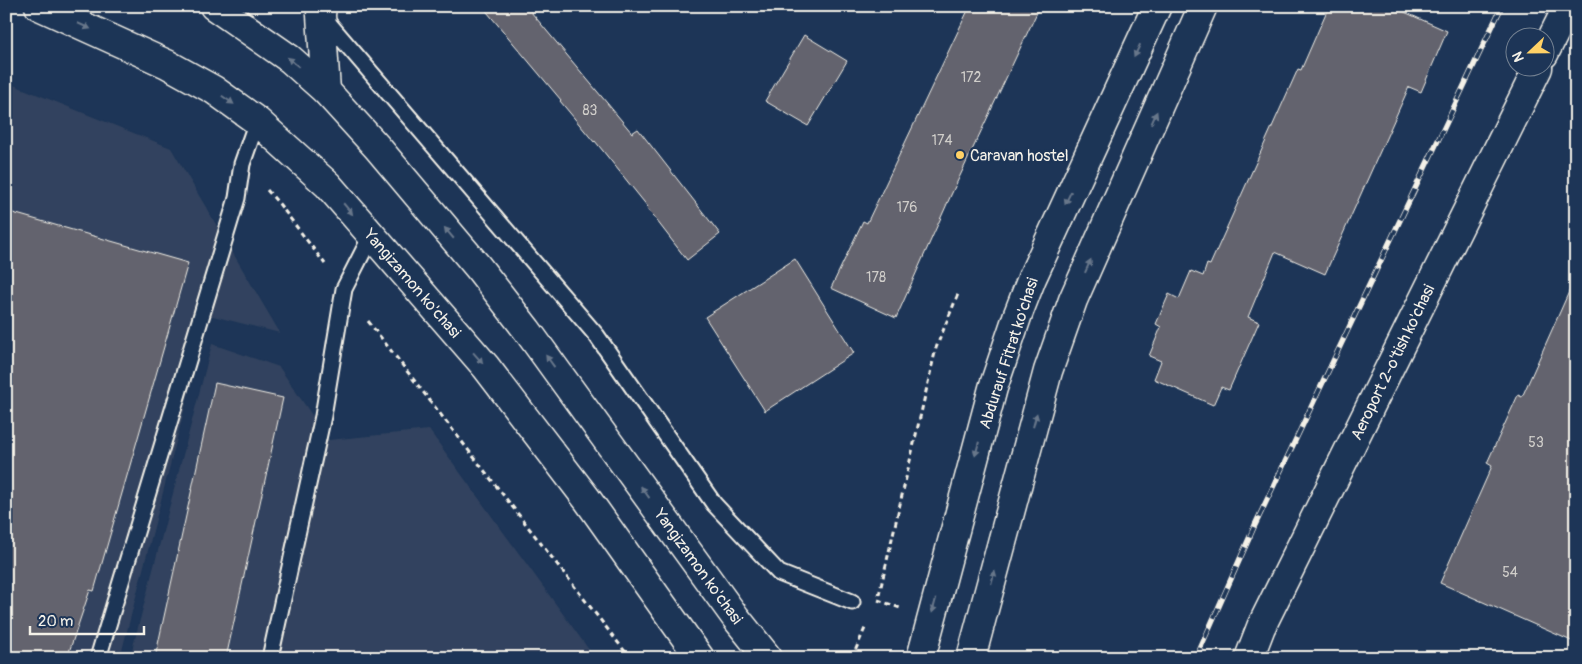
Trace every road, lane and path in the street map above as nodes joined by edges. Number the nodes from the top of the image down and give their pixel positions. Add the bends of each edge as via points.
1 (39, 6) edge
2 (214, 6) edge
3 (1157, 6) edge
4 (1203, 6) edge
5 (1570, 6) edge
6 (322, 11) edge
7 (1554, 34) edge
8 (1533, 78) edge
9 (326, 91) junction
10 (257, 121) junction
11 (242, 164) junction
12 (371, 236) junction
13 (344, 289) junction
14 (958, 294) dead end
15 (852, 602) dead end
16 (874, 608) dead end
17 (867, 625) dead end
18 (98, 658) edge
19 (270, 658) edge
20 (630, 658) edge
21 (700, 658) edge
22 (768, 658) edge
23 (852, 658) edge
24 (921, 658) edge
25 (971, 658) edge
26 (1249, 658) edge

1 -> 10 main road, Yangizamon ko'chasi via 168,64 214,90
9 -> 2 main road, Yangizamon ko'chasi via 290,59
3 -> 24 main road, Abdurauf Fitrat ko'chasi via 1018,314 993,388
25 -> 4 main road via 1060,335
5 - 7 main road
6 - 9 main road
6 - 15 lane via 597,336 714,504 779,573
8 - 26 main road, Aeroport 2-o'tish ko'chasi via 1261,627
22 -> 9 main road, Yangizamon ko'chasi via 478,267
10 - 11 lane
10 -> 12 main road, Yangizamon ko'chasi via 328,185
11 - 13 path via 280,205
11 - 18 lane via 237,198
12 - 13 lane
12 -> 21 main road, Yangizamon ko'chasi via 486,367 587,499
13 - 19 lane via 324,416
13 - 20 path
14 - 16 path via 936,348
17 - 23 path

